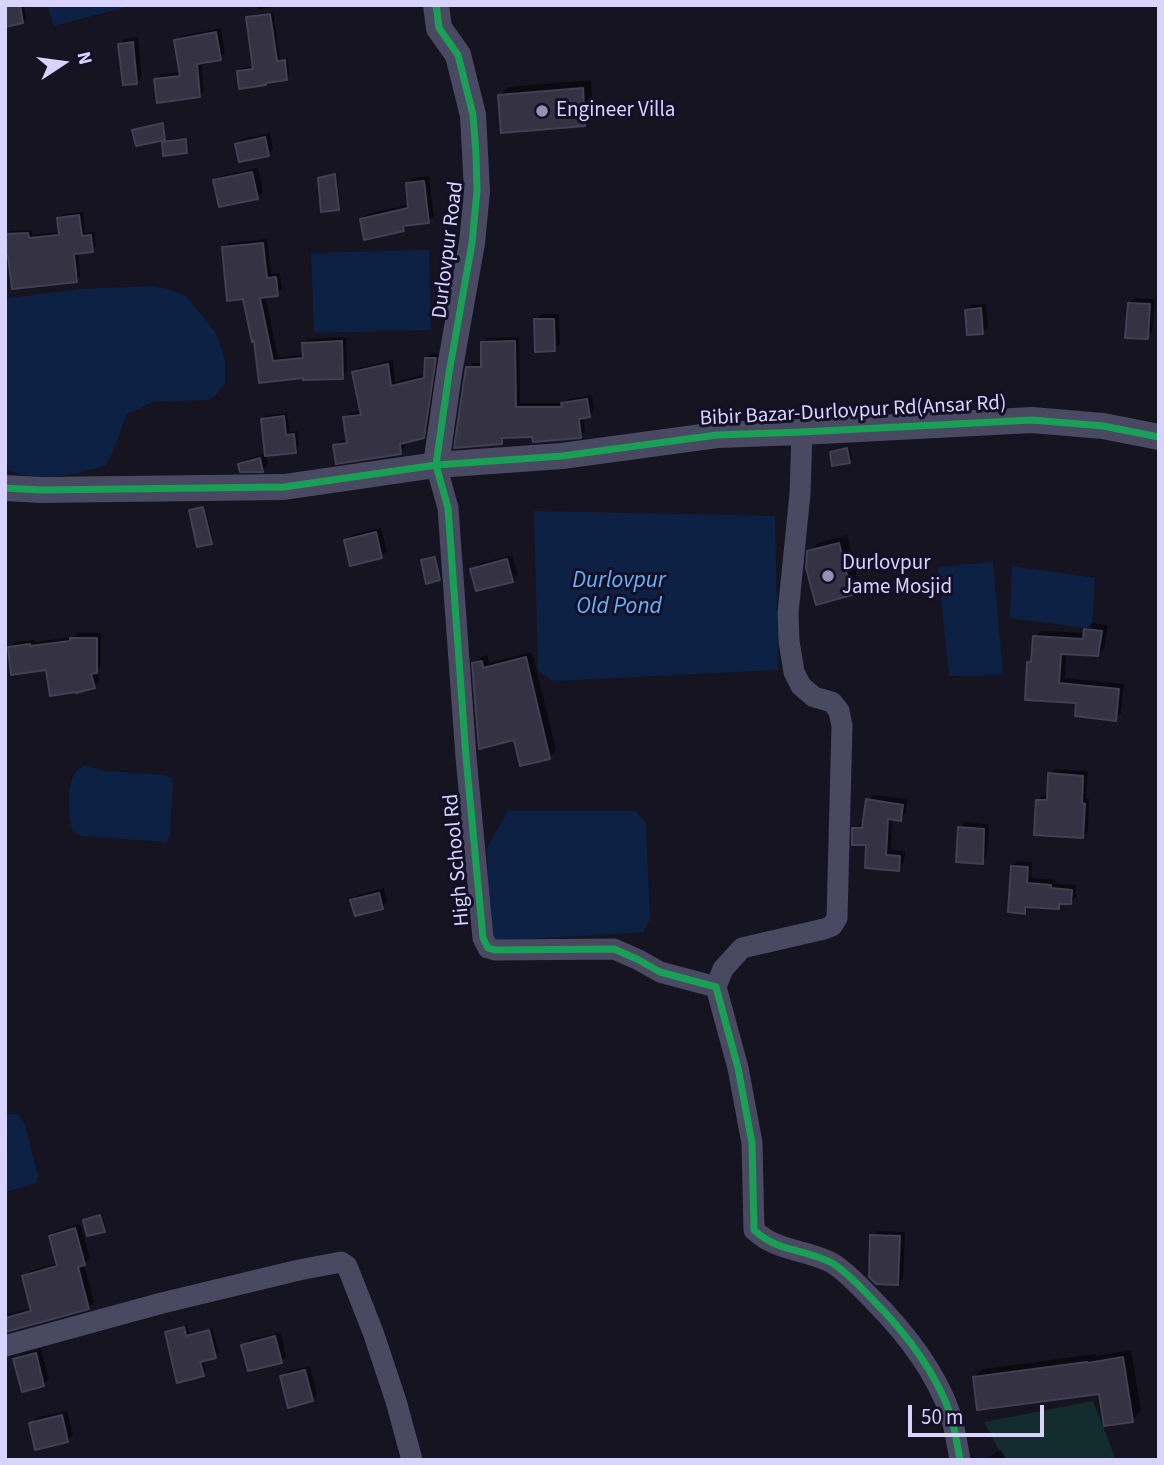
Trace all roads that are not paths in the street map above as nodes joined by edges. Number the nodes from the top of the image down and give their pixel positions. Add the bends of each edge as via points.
1 (436, 5) edge
2 (802, 432) junction
3 (1159, 437) edge
4 (436, 465) junction
5 (5, 488) edge
6 (716, 986) junction
7 (5, 1346) edge
8 (412, 1460) edge
9 (960, 1460) edge

1 - 4 street, Durlovpur Road via 439,28 458,55 473,115 477,191
2 - 3 street, Bibir Bazar-Durlovpur Rd(Ansar Rd) via 1032,420
2 - 4 street, Bibir Bazar-Durlovpur Rd(Ansar Rd) via 717,435 562,456
2 - 6 street via 789,641 801,686 814,697 832,702 842,726 837,918 824,929 742,948 723,969
4 - 5 street, Bibir Bazar-Durlovpur Rd(Ansar Rd) via 284,487
4 - 6 street, High School Rd via 448,508 466,757 483,938 488,948 614,949 660,972
6 - 9 street via 729,1027 752,1143 754,1230 775,1244 832,1263 888,1315 941,1392
7 - 8 street via 162,1303 341,1262 347,1266 373,1332

